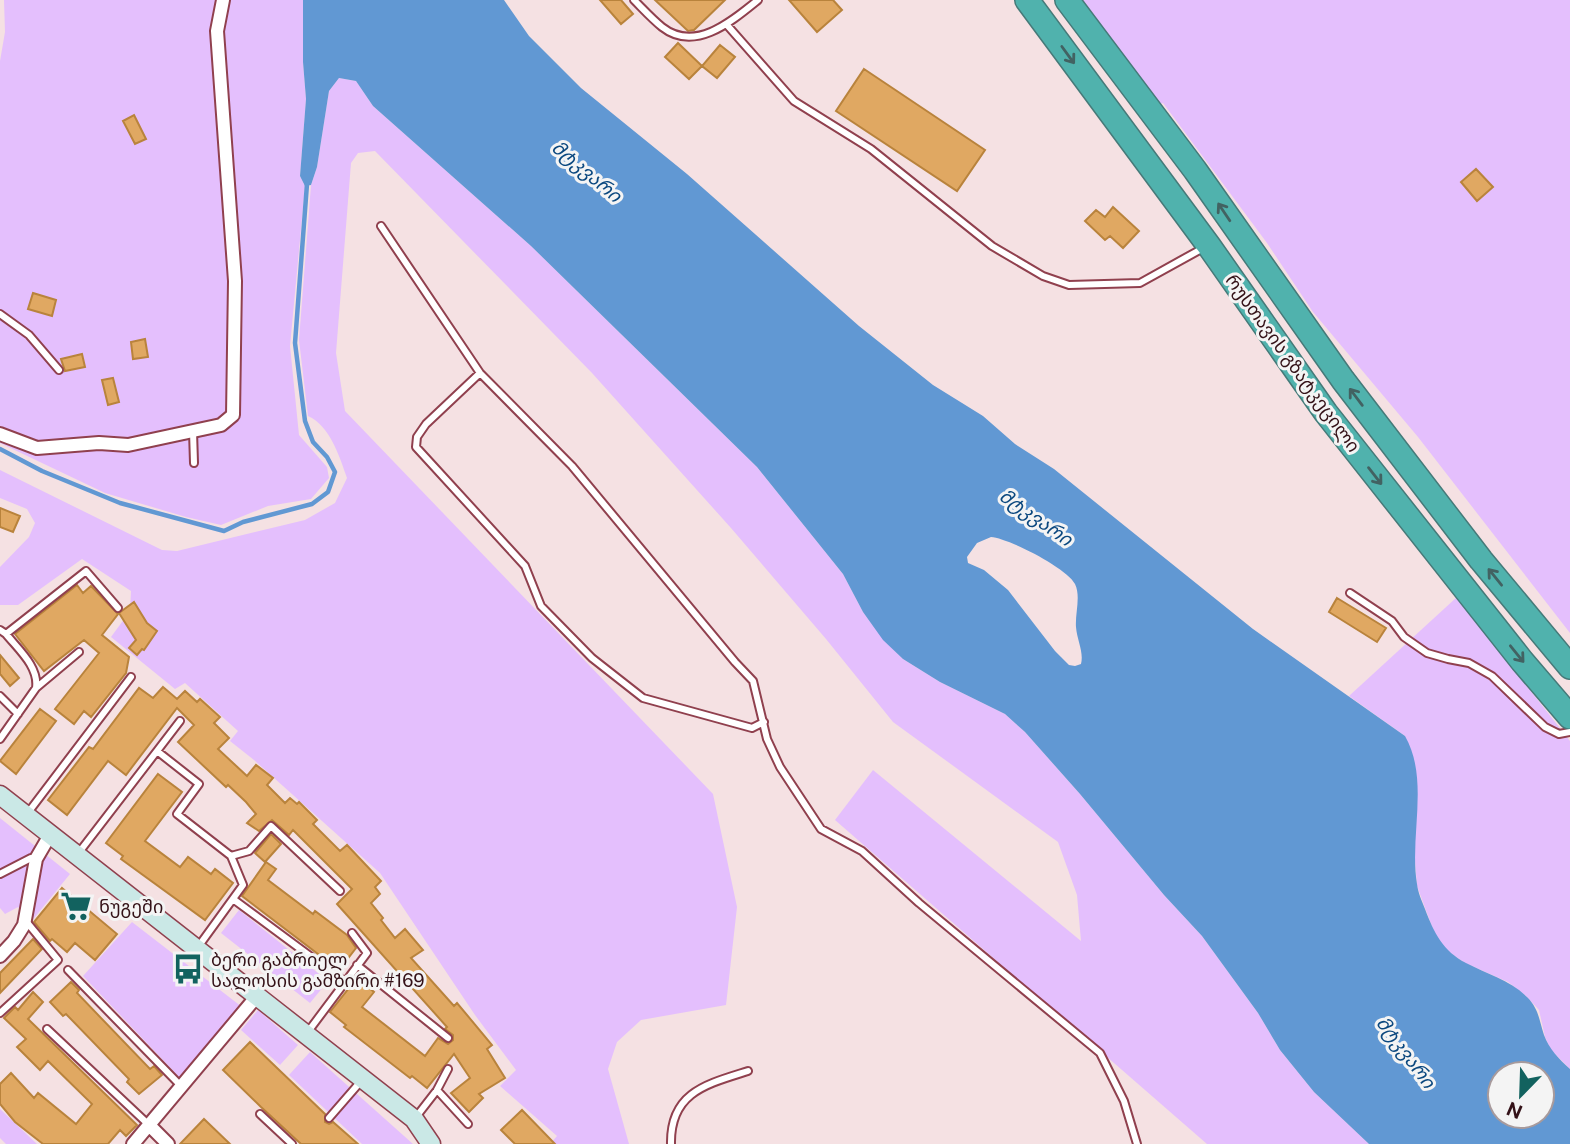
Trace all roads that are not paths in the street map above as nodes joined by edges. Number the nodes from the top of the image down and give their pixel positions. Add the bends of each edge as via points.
1 (223, 0) edge
2 (634, 0) edge
3 (758, 0) edge
4 (1027, 0) edge
5 (1067, 0) edge
6 (727, 25) junction
7 (381, 226) dead end
8 (1209, 246) junction
9 (0, 314) edge
10 (59, 370) dead end
11 (480, 373) junction
12 (193, 431) junction
13 (0, 434) edge
14 (194, 463) dead end
15 (1350, 593) dead end
16 (118, 608) dead end
17 (3, 632) edge
18 (79, 652) dead end
19 (1570, 667) edge
20 (131, 677) dead end
21 (36, 688) junction
22 (0, 696) edge
23 (18, 714) junction
24 (1570, 717) edge
25 (180, 721) dead end
26 (765, 722) junction
27 (1570, 732) edge
28 (0, 739) edge
29 (158, 751) junction
30 (0, 795) edge
31 (26, 816) junction
32 (50, 835) junction
33 (76, 856) junction
34 (231, 856) junction
35 (36, 859) junction
36 (0, 874) edge
37 (340, 891) dead end
38 (233, 899) junction
39 (25, 920) junction
40 (352, 933) dead end
41 (196, 950) junction
42 (0, 956) edge
43 (358, 965) junction
44 (68, 970) dead end
45 (345, 982) junction
46 (257, 996) junction
47 (0, 1013) edge
48 (47, 1029) dead end
49 (306, 1034) junction
50 (448, 1038) dead end
51 (448, 1069) dead end
52 (748, 1071) dead end
53 (363, 1079) junction
54 (181, 1086) junction
55 (437, 1090) junction
56 (260, 1114) dead end
57 (329, 1118) dead end
58 (414, 1119) junction
59 (468, 1124) dead end
60 (149, 1125) junction
61 (133, 1144) edge
62 (168, 1144) edge
63 (292, 1144) edge
64 (430, 1144) edge
65 (671, 1144) edge
66 (1137, 1144) edge

1 - 12 street via 217,31 235,281 233,415 221,425
2 - 6 lane via 663,28 682,37 696,37
3 - 6 lane
4 -> 8 highway, რუსთავის გზატკეცილი
19 -> 5 highway, რუსთავის გზატკეცილი via 1351,391 1195,170
6 - 8 lane via 794,101 871,149 992,246 1043,276 1069,285 1140,282
7 - 11 lane
8 -> 24 highway, რუსთავის გზატკეცილი via 1326,413
9 - 10 lane via 29,335
11 - 26 lane via 572,466 753,681
11 - 26 lane via 426,424 416,447 525,566 541,606 592,658 643,698 752,728
12 - 13 street via 128,445 37,448
12 - 14 lane
15 - 27 lane via 1392,621 1404,637 1427,653 1469,663 1492,676 1545,727 1559,734
16 - 17 lane via 86,571
17 - 21 lane via 34,670
18 - 21 lane
20 - 31 lane
21 - 23 lane
22 - 23 lane
23 - 28 lane
25 - 29 lane
26 - 66 lane via 780,767 821,829 862,851 1100,1053 1124,1101
29 - 33 lane
29 - 34 lane via 199,784 177,814
30 - 31 main road
31 - 32 main road
32 - 33 main road
32 - 35 street
33 - 41 main road
34 - 37 lane via 249,851 271,826
34 - 38 lane via 243,885
35 - 36 lane
35 - 39 street
38 - 41 lane
38 - 45 lane
39 - 42 street
39 - 47 lane via 58,960
40 - 43 lane via 366,953
41 - 46 main road
43 - 45 lane
43 - 50 lane
44 - 54 lane
45 - 49 lane
46 - 49 main road
46 - 54 street
48 - 60 lane
49 - 53 main road
51 - 55 lane
52 - 65 lane via 705,1084 682,1101 670,1131
53 - 57 lane
53 - 58 main road
54 - 60 street
55 - 58 lane
55 - 59 lane
56 - 63 lane
58 - 64 main road
60 - 61 street
60 - 62 street

